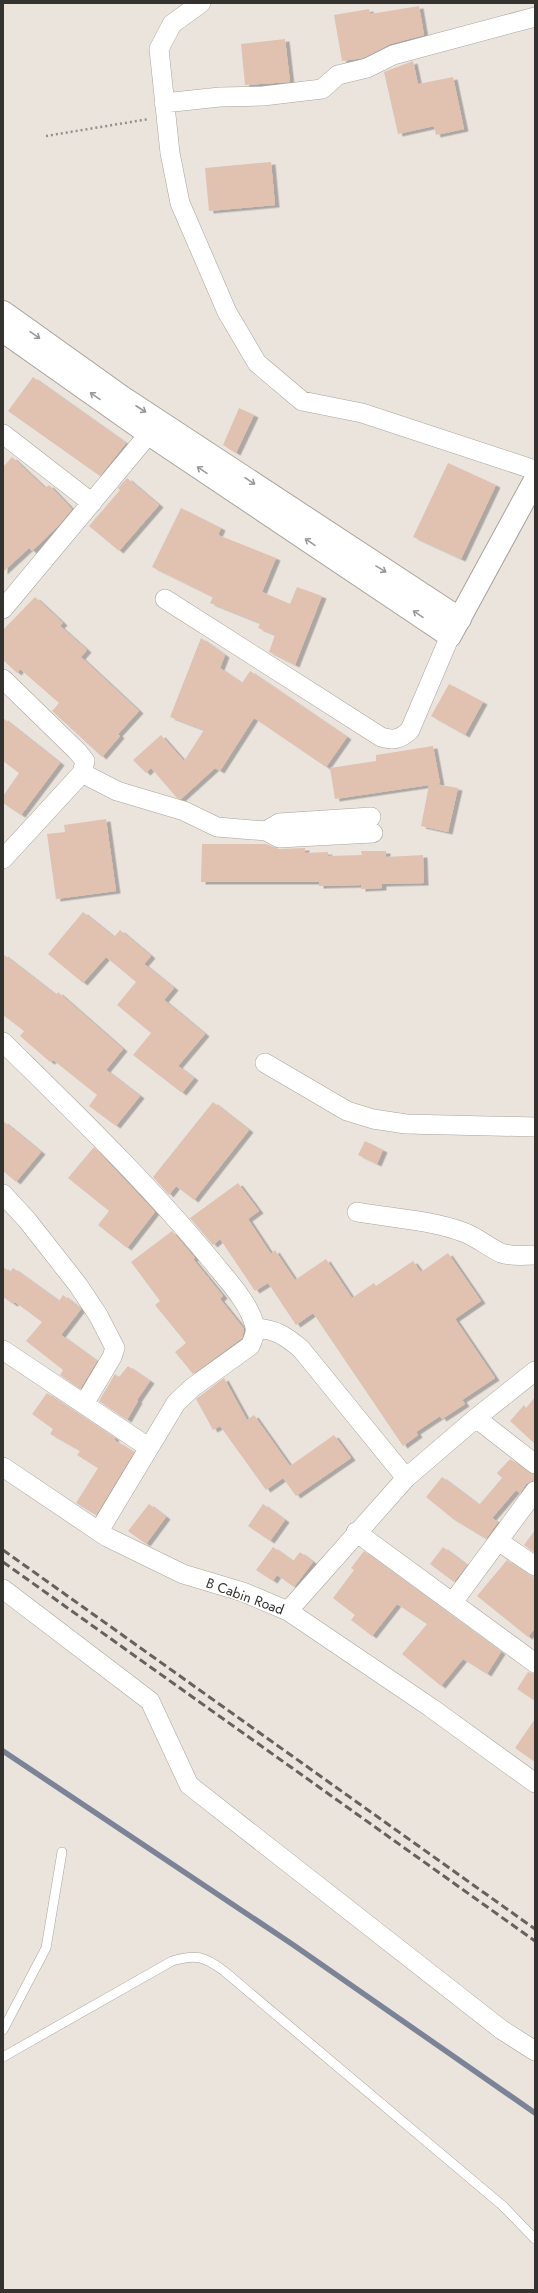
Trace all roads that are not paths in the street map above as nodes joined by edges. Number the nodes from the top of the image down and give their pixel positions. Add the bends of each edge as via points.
1 (201, 3) edge
2 (535, 17) edge
3 (165, 110) junction
4 (3, 312) edge
5 (3, 331) edge
6 (154, 428) junction
7 (3, 434) edge
8 (535, 470) edge
9 (535, 480) edge
10 (92, 503) junction
11 (165, 599) dead end
12 (3, 609) edge
13 (455, 628) junction
14 (3, 679) edge
15 (82, 773) junction
16 (372, 825) dead end
17 (3, 859) edge
18 (3, 1043) edge
19 (265, 1063) dead end
20 (535, 1127) edge
21 (3, 1194) edge
22 (357, 1212) dead end
23 (535, 1255) edge
24 (255, 1328) junction
25 (3, 1350) edge
26 (535, 1371) edge
27 (84, 1404) junction
28 (476, 1418) junction
29 (148, 1447) junction
30 (535, 1464) edge
31 (3, 1467) edge
32 (406, 1478) junction
33 (535, 1491) edge
34 (99, 1531) junction
35 (356, 1532) junction
36 (498, 1541) junction
37 (535, 1566) edge
38 (3, 1589) edge
39 (453, 1602) junction
40 (288, 1611) junction
41 (535, 1663) edge
42 (535, 1783) edge
43 (62, 1852) dead end
44 (3, 2030) edge
45 (535, 2051) edge
46 (3, 2057) edge
47 (535, 2240) edge

1 - 3 street via 172,24 159,49
2 - 3 street via 393,55 367,68 338,75 322,89 263,96 220,97
3 - 8 street via 180,203 227,312 257,363 302,400 362,413
4 -> 6 street
6 -> 5 street
6 - 10 street
6 - 13 street
7 - 10 street
9 - 13 street
10 - 12 street
11 - 13 street via 381,737 391,740 403,737 410,730
14 - 15 street via 77,751 85,761
15 - 16 street via 117,791 184,811 217,827 266,831 280,824
15 - 17 street
18 - 24 street via 171,1211 236,1291 252,1316
19 - 20 street via 347,1111 373,1119 406,1124
21 - 27 street via 78,1285 98,1315 115,1348
22 - 23 street via 437,1225 484,1241 501,1253 517,1256
24 - 29 street via 250,1346 193,1387 176,1403
24 - 32 street via 270,1329 287,1337 301,1349
25 - 27 street
26 - 28 street
27 - 29 street
28 - 30 street
28 - 32 street
29 - 34 street
31 - 34 street, B Cabin Road
32 - 35 street
33 - 36 street
34 - 40 street, B Cabin Road via 183,1574 243,1592
35 - 39 street
35 - 40 street
36 - 37 street
36 - 39 street
38 - 45 street via 150,1701 189,1785 502,2030
39 - 41 street
40 - 42 street, B Cabin Road via 430,1706
43 - 44 lane via 46,1948
46 - 47 lane via 172,1961 188,1956 201,1956 224,1971 503,2206

